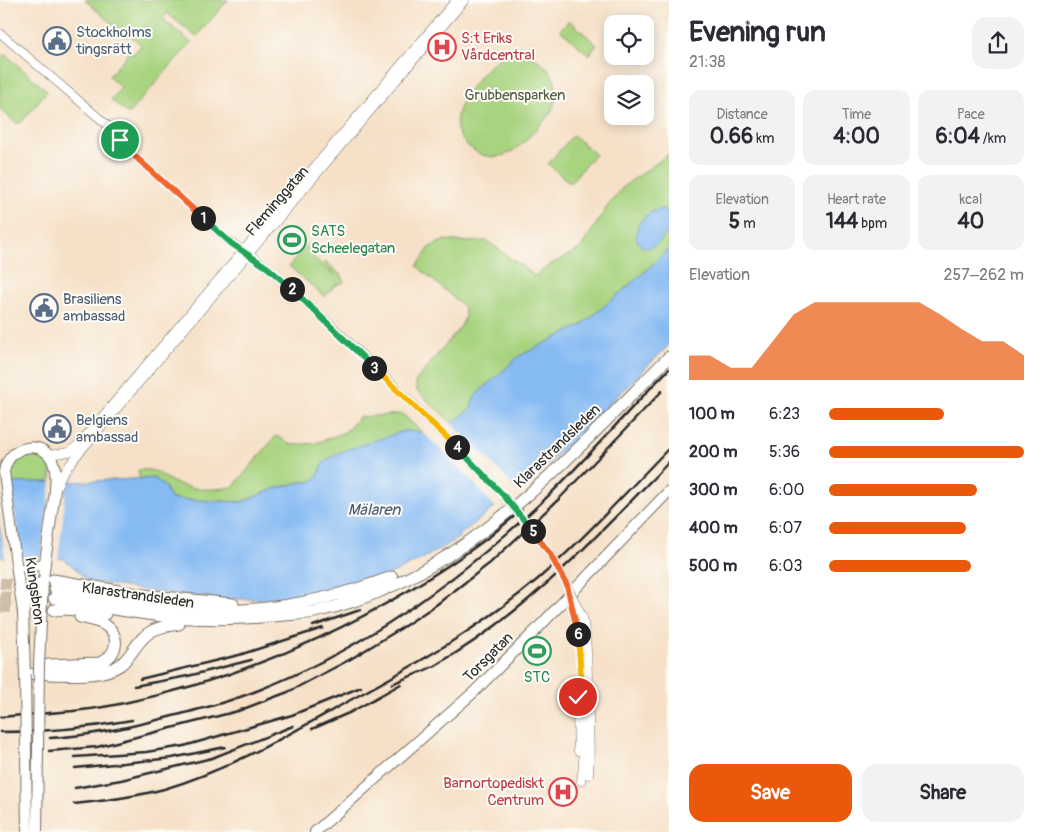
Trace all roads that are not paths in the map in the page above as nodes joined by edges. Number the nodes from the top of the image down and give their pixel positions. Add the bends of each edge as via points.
1 (456, 0) edge
2 (465, 0) edge
3 (0, 33) edge
4 (246, 253) junction
5 (669, 351) edge
6 (669, 358) edge
7 (49, 455) junction
8 (59, 474) junction
9 (669, 491) edge
10 (45, 563) junction
11 (17, 571) junction
12 (51, 587) junction
13 (264, 608) junction
14 (24, 612) junction
15 (312, 612) junction
16 (579, 619) junction
17 (179, 624) junction
18 (26, 669) junction
19 (43, 669) junction
20 (26, 756) junction
21 (37, 756) junction
22 (27, 832) edge
23 (37, 832) edge
24 (315, 832) edge

1 - 4 street, Fleminggatan
2 - 4 street, Fleminggatan
3 - 4 street via 113,130 128,150
4 - 7 street, Fleminggatan via 78,445 69,452
4 - 8 street, Fleminggatan
4 - 16 street, bridge via 268,268 333,327 456,445 505,497 550,554 567,585
5 - 13 highway, Klarastrandsleden via 528,488 480,528 407,571 374,584 298,605
6 - 15 highway, Klarastrandsleden via 531,492 465,544 409,578 349,602
7 - 8 main road
7 - 11 main road, Kungsbron via 32,448 19,450 7,461 4,476
8 - 10 main road, Kungsbron
9 - 24 main road, Torsgatan via 474,692
10 - 11 main road
10 - 12 main road, Kungsbron
11 - 14 main road, Kungsbron, bridge
12 - 13 highway
12 - 13 highway, Klarastrandsleden via 174,609
12 - 14 main road, bridge via 35,586
12 - 15 highway, Klarastrandsleden via 174,617 237,619
12 - 19 main road, Kungsbron, bridge
14 - 18 main road, Kungsbron
15 - 17 highway via 251,625
16 - 16 street via 586,638 590,757 584,777 584,695
17 - 19 highway via 160,627 145,636 128,658 112,669 89,674
17 - 19 highway via 54,610 103,624 115,636 116,644 113,653 100,664
18 - 19 main road, bridge
18 - 20 main road, Kungsbron, bridge
19 - 21 main road, Kungsbron, bridge
20 - 21 main road, bridge
20 - 22 main road, Kungsbron, bridge
21 - 23 main road, Kungsbron, bridge

